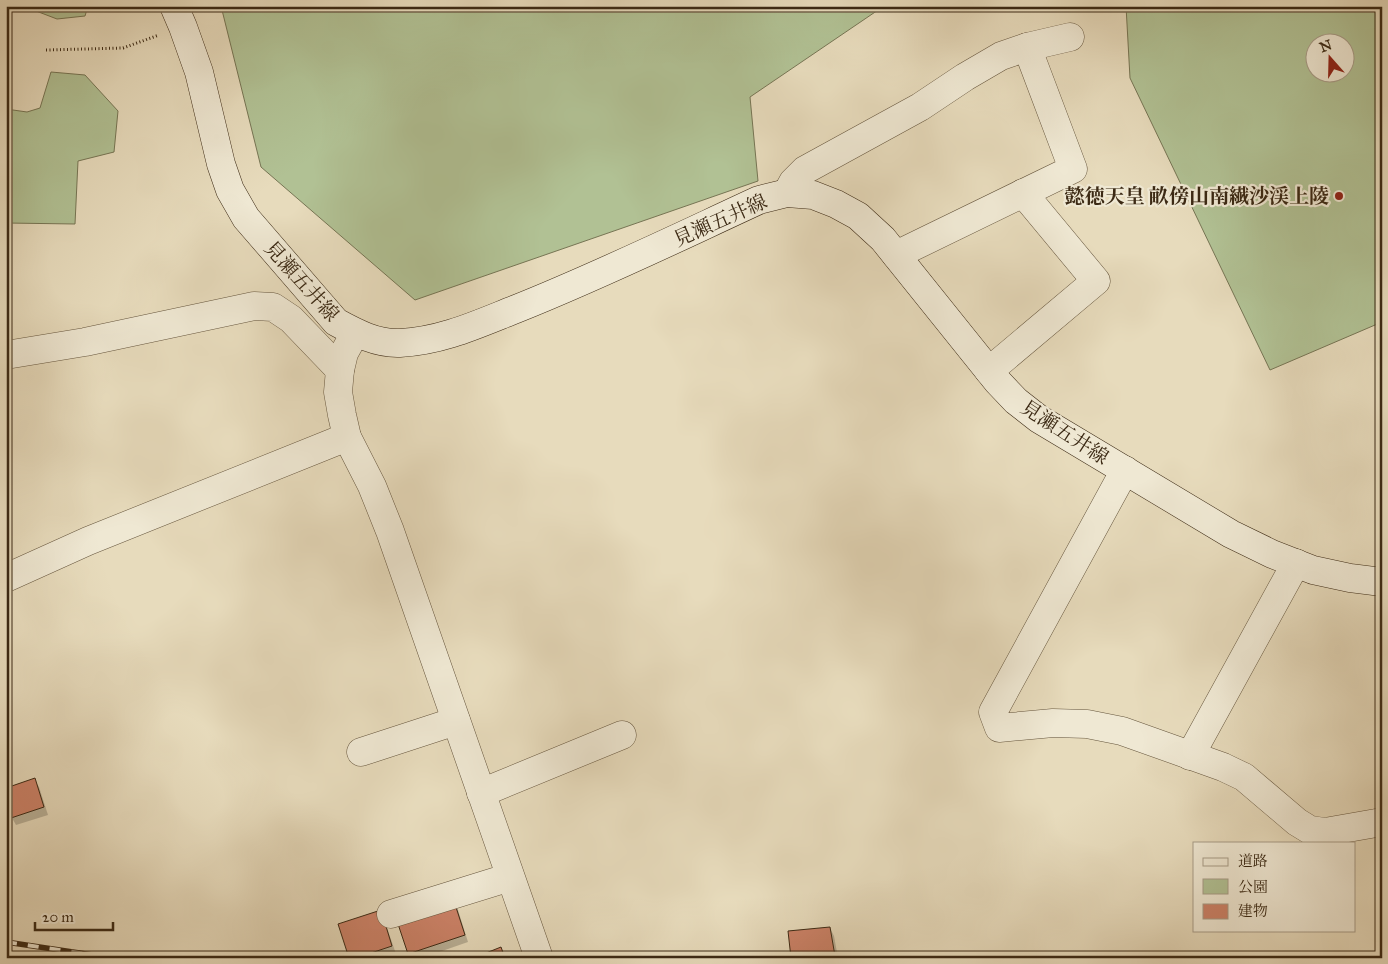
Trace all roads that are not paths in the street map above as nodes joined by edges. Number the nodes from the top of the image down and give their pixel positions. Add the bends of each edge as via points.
1 (178, 17) edge
2 (1070, 37) dead end
3 (1027, 47) junction
4 (786, 193) junction
5 (1023, 193) junction
6 (896, 255) junction
7 (355, 333) junction
8 (6, 355) edge
9 (340, 370) junction
10 (988, 371) junction
11 (347, 437) junction
12 (1125, 470) junction
13 (1296, 563) junction
14 (6, 578) edge
15 (1382, 582) edge
16 (456, 721) junction
17 (622, 735) dead end
18 (361, 752) dead end
19 (1190, 756) junction
20 (481, 793) junction
21 (1382, 822) edge
22 (510, 877) junction
23 (391, 914) dead end
24 (539, 958) edge

1 - 7 street, 見瀬五井線 via 199,72 230,190 246,218 336,322
2 - 3 street
3 - 4 street via 982,66 920,107 805,170
3 - 5 street via 1073,169
4 - 6 street, 見瀬五井線 via 813,195 858,216
4 - 7 street, 見瀬五井線 via 759,200 593,278 456,333 398,343
5 - 6 street
5 - 10 street via 1096,281
6 - 10 street, 見瀬五井線
7 - 9 street
8 - 9 street via 85,342 254,306 273,307 291,318
9 - 11 street via 338,392
10 - 12 street, 見瀬五井線 via 1016,401 1040,419
11 - 14 street via 88,540
11 - 16 street via 390,531
12 - 13 street, 見瀬五井線 via 1231,534
12 - 19 street via 993,712 999,728 1053,723 1087,724 1122,731
13 - 15 street, 見瀬五井線 via 1313,570
13 - 19 street
16 - 18 street
16 - 20 street
17 - 20 street
19 - 21 street via 1244,777 1310,830 1325,832
20 - 22 street
22 - 23 street
22 - 24 street

